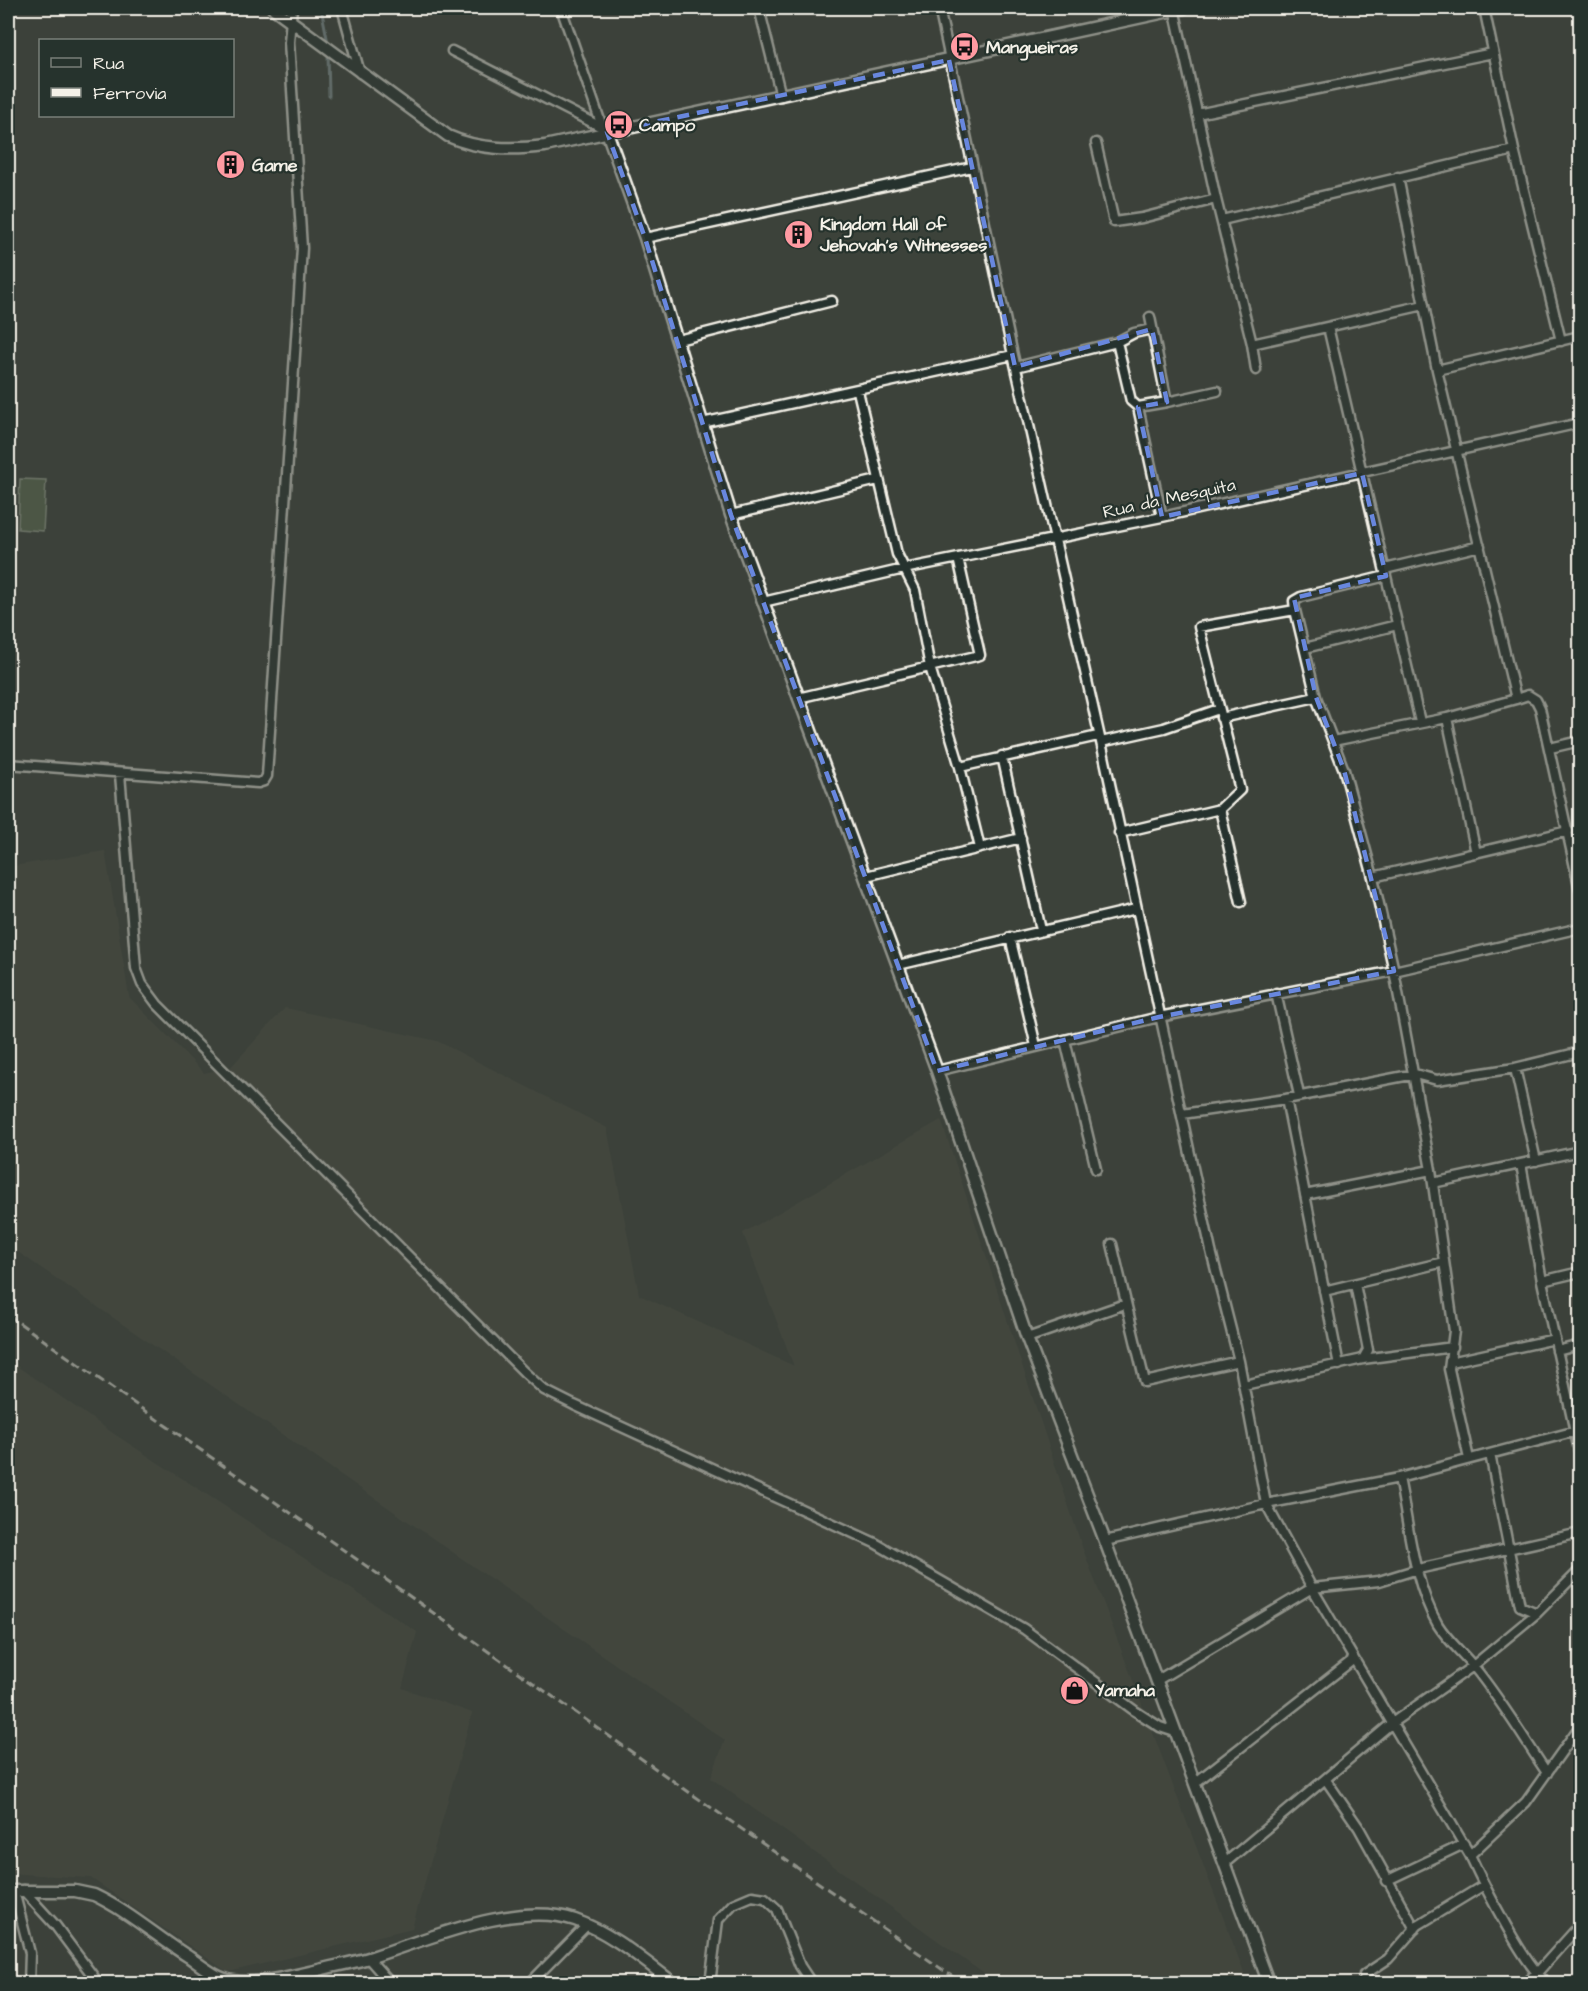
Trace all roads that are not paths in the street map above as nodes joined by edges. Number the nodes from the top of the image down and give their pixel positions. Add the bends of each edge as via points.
1 (273, 8) edge
2 (291, 8) edge
3 (342, 8) edge
4 (561, 8) edge
5 (759, 8) edge
6 (939, 8) edge
7 (1177, 8) edge
8 (1484, 8) edge
9 (290, 20) junction
10 (452, 51) dead end
11 (1493, 52) junction
12 (950, 60) junction
13 (360, 74) junction
14 (781, 96) junction
15 (1197, 114) junction
16 (604, 130) junction
17 (1096, 142) dead end
18 (1514, 150) junction
19 (972, 166) junction
20 (1398, 177) junction
21 (1216, 200) junction
22 (1222, 220) junction
23 (645, 238) junction
24 (832, 301) dead end
25 (1424, 305) junction
26 (1150, 317) dead end
27 (1328, 327) junction
28 (1152, 329) junction
29 (1581, 336) edge
30 (678, 340) junction
31 (1562, 341) junction
32 (1117, 342) junction
33 (1252, 344) junction
34 (1013, 356) junction
35 (1016, 367) junction
36 (1256, 370) dead end
37 (1437, 370) junction
38 (858, 391) junction
39 (1216, 391) dead end
40 (1167, 402) junction
41 (1138, 407) junction
42 (702, 423) junction
43 (1581, 423) edge
44 (1456, 450) junction
45 (1362, 472) junction
46 (878, 480) junction
47 (731, 515) junction
48 (1162, 517) junction
49 (1055, 538) junction
50 (1480, 546) junction
51 (958, 558) junction
52 (904, 569) junction
53 (1386, 573) junction
54 (763, 602) junction
55 (1295, 610) junction
56 (1397, 625) junction
57 (1305, 648) junction
58 (930, 667) junction
59 (798, 698) junction
60 (1316, 698) junction
61 (1516, 699) junction
62 (1220, 714) junction
63 (1447, 718) junction
64 (1420, 722) junction
65 (1100, 739) junction
66 (1333, 741) junction
67 (1581, 741) edge
68 (1550, 748) junction
69 (1002, 756) junction
70 (8, 764) edge
71 (960, 767) junction
72 (120, 774) junction
73 (1220, 808) junction
74 (1568, 831) junction
75 (1119, 833) junction
76 (1021, 838) junction
77 (980, 848) junction
78 (1476, 853) junction
79 (866, 876) junction
80 (1373, 878) junction
81 (1581, 890) edge
82 (1241, 902) dead end
83 (1136, 909) junction
84 (1581, 928) edge
85 (1041, 930) junction
86 (1010, 937) junction
87 (898, 965) junction
88 (1394, 971) junction
89 (1276, 993) junction
90 (1159, 1017) junction
91 (1065, 1040) junction
92 (1036, 1046) junction
93 (1581, 1052) edge
94 (1515, 1068) junction
95 (937, 1071) junction
96 (1415, 1074) junction
97 (1299, 1095) junction
98 (1286, 1099) junction
99 (1182, 1114) junction
100 (1581, 1151) edge
101 (1536, 1161) junction
102 (1521, 1164) junction
103 (1096, 1169) dead end
104 (1431, 1170) junction
105 (1433, 1183) junction
106 (1305, 1195) junction
107 (1112, 1244) dead end
108 (1444, 1263) junction
109 (1581, 1272) edge
110 (1542, 1281) junction
111 (1355, 1284) junction
112 (1324, 1291) junction
113 (1125, 1304) junction
114 (1027, 1338) junction
115 (1556, 1339) junction
116 (1581, 1346) edge
117 (1453, 1347) junction
118 (1557, 1351) junction
119 (1363, 1359) junction
120 (1239, 1361) junction
121 (1450, 1362) junction
122 (1339, 1365) junction
123 (1244, 1385) junction
124 (1578, 1431) edge
125 (1490, 1454) junction
126 (1581, 1455) edge
127 (1469, 1459) junction
128 (1399, 1478) junction
129 (1266, 1504) junction
130 (1581, 1533) edge
131 (1105, 1541) junction
132 (1509, 1550) junction
133 (1418, 1569) junction
134 (1581, 1570) edge
135 (1312, 1588) junction
136 (1537, 1613) junction
137 (1354, 1659) junction
138 (1473, 1666) junction
139 (1156, 1682) junction
140 (1392, 1723) junction
141 (1581, 1726) edge
142 (1175, 1732) junction
143 (1547, 1773) junction
144 (1326, 1780) junction
145 (1195, 1784) junction
146 (1464, 1844) junction
147 (1470, 1855) junction
148 (1225, 1863) junction
149 (1386, 1881) junction
150 (1484, 1885) junction
151 (15, 1891) edge
152 (587, 1925) junction
153 (1581, 1925) edge
154 (1415, 1929) junction
155 (369, 1959) junction
156 (1536, 1974) junction
157 (233, 1982) edge
158 (260, 1982) edge
159 (29, 1983) edge
160 (99, 1983) edge
161 (391, 1983) edge
162 (529, 1983) edge
163 (675, 1983) edge
164 (710, 1983) edge
165 (812, 1983) edge
166 (1269, 1983) edge
167 (1365, 1983) edge
168 (1523, 1983) edge
169 (1550, 1983) edge

1 - 9 street
2 - 9 street
3 - 13 street
4 - 16 street
5 - 14 street
6 - 12 street
7 - 12 street
7 - 15 street
8 - 11 street
9 - 13 street
9 - 72 street via 302,248 267,776 258,783
10 - 16 street
11 - 15 street
11 - 18 street
12 - 14 street
12 - 19 street
13 - 16 street via 434,127 476,146 529,148
14 - 16 street
15 - 21 street
16 - 23 street
17 - 21 street via 1114,222
18 - 20 street
18 - 31 street
19 - 23 street
19 - 34 street
20 - 22 street
20 - 25 street
21 - 22 street
22 - 33 street
23 - 30 street
24 - 30 street
25 - 27 street
25 - 37 street
26 - 28 street
27 - 33 street
27 - 45 street
28 - 32 street
28 - 40 street
29 - 31 street
30 - 42 street
31 - 37 street
32 - 35 street
32 - 41 street via 1131,401
33 - 36 street
34 - 35 street
34 - 38 street
35 - 49 street
37 - 44 street
38 - 42 street
38 - 46 street
39 - 40 street
40 - 41 street
41 - 48 street
42 - 47 street
43 - 44 street, Rua da Mesquita
44 - 45 street, Rua da Mesquita
44 - 50 street
45 - 48 street, Rua da Mesquita
45 - 53 street
46 - 47 street
46 - 52 street
47 - 54 street
48 - 49 street, Rua da Mesquita
49 - 51 street, Rua da Mesquita
49 - 65 street
50 - 53 street
50 - 61 street
51 - 52 street, Rua da Mesquita
51 - 58 street via 980,655
52 - 54 street, Rua da Mesquita
52 - 58 street via 915,591
53 - 55 street via 1300,597 1294,601
53 - 56 street
54 - 59 street
55 - 57 street
55 - 62 street via 1200,627
56 - 57 street
56 - 64 street
57 - 60 street
58 - 59 street
58 - 71 street
59 - 79 street
60 - 62 street
60 - 66 street
61 - 63 street
61 - 68 street via 1528,695 1536,699
62 - 65 street
62 - 73 street via 1240,789
63 - 64 street
63 - 78 street
64 - 66 street
65 - 69 street
65 - 75 street
66 - 80 street
67 - 68 street
68 - 74 street
69 - 71 street
69 - 76 street
70 - 72 street
71 - 77 street
72 - 142 street via 136,968 142,984 157,1004 524,1372 544,1390 574,1406 875,1543 1024,1629 1153,1723
73 - 75 street
73 - 82 street
74 - 78 street
74 - 81 street
75 - 83 street
76 - 77 street
76 - 85 street
77 - 79 street
78 - 80 street
79 - 87 street
80 - 88 street
83 - 85 street
83 - 90 street
84 - 88 street
85 - 86 street
86 - 87 street
86 - 92 street
87 - 95 street
88 - 89 street
88 - 96 street
89 - 90 street
89 - 97 street
90 - 91 street
90 - 99 street
91 - 92 street
91 - 103 street
92 - 95 street
93 - 94 street
94 - 96 street via 1437,1080
94 - 101 street
95 - 114 street
96 - 97 street
96 - 104 street
97 - 98 street
98 - 99 street
98 - 106 street
99 - 120 street
100 - 101 street
101 - 102 street
102 - 105 street
102 - 110 street
104 - 105 street
104 - 106 street
105 - 108 street
106 - 112 street
107 - 113 street
108 - 111 street
108 - 117 street
109 - 110 street
110 - 115 street
111 - 112 street
111 - 119 street via 1368,1350
112 - 122 street
113 - 114 street
113 - 120 street via 1145,1382
114 - 131 street
115 - 118 street
115 - 121 street
116 - 118 street
117 - 119 street
117 - 121 street
118 - 124 street
119 - 122 street
120 - 123 street
121 - 127 street
122 - 123 street
123 - 129 street
124 - 125 street
124 - 126 street
125 - 127 street
125 - 132 street
127 - 128 street
128 - 129 street
128 - 133 street
129 - 131 street
129 - 135 street
130 - 132 street
131 - 139 street
132 - 133 street
132 - 136 street via 1520,1606
133 - 135 street via 1379,1581
133 - 138 street via 1438,1624
134 - 136 street
135 - 137 street
135 - 139 street
136 - 138 street
137 - 140 street
137 - 145 street
138 - 140 street
138 - 143 street
139 - 142 street
140 - 144 street
140 - 146 street
141 - 143 street
142 - 145 street
143 - 147 street via 1509,1821
144 - 148 street
144 - 149 street via 1359,1828
145 - 148 street
146 - 147 street
146 - 149 street
147 - 150 street
148 - 166 street
149 - 154 street
150 - 154 street
150 - 156 street
151 - 157 street via 75,1891 94,1895
151 - 159 street via 30,1953
151 - 160 street via 56,1925
152 - 155 street via 535,1915 505,1918
152 - 162 street
152 - 163 street
153 - 156 street
154 - 167 street via 1388,1959 1364,1975
155 - 158 street
155 - 161 street
156 - 168 street
156 - 169 street
157 - 158 street
164 - 165 street via 718,1920 733,1904 752,1896 765,1898 777,1909 800,1966

